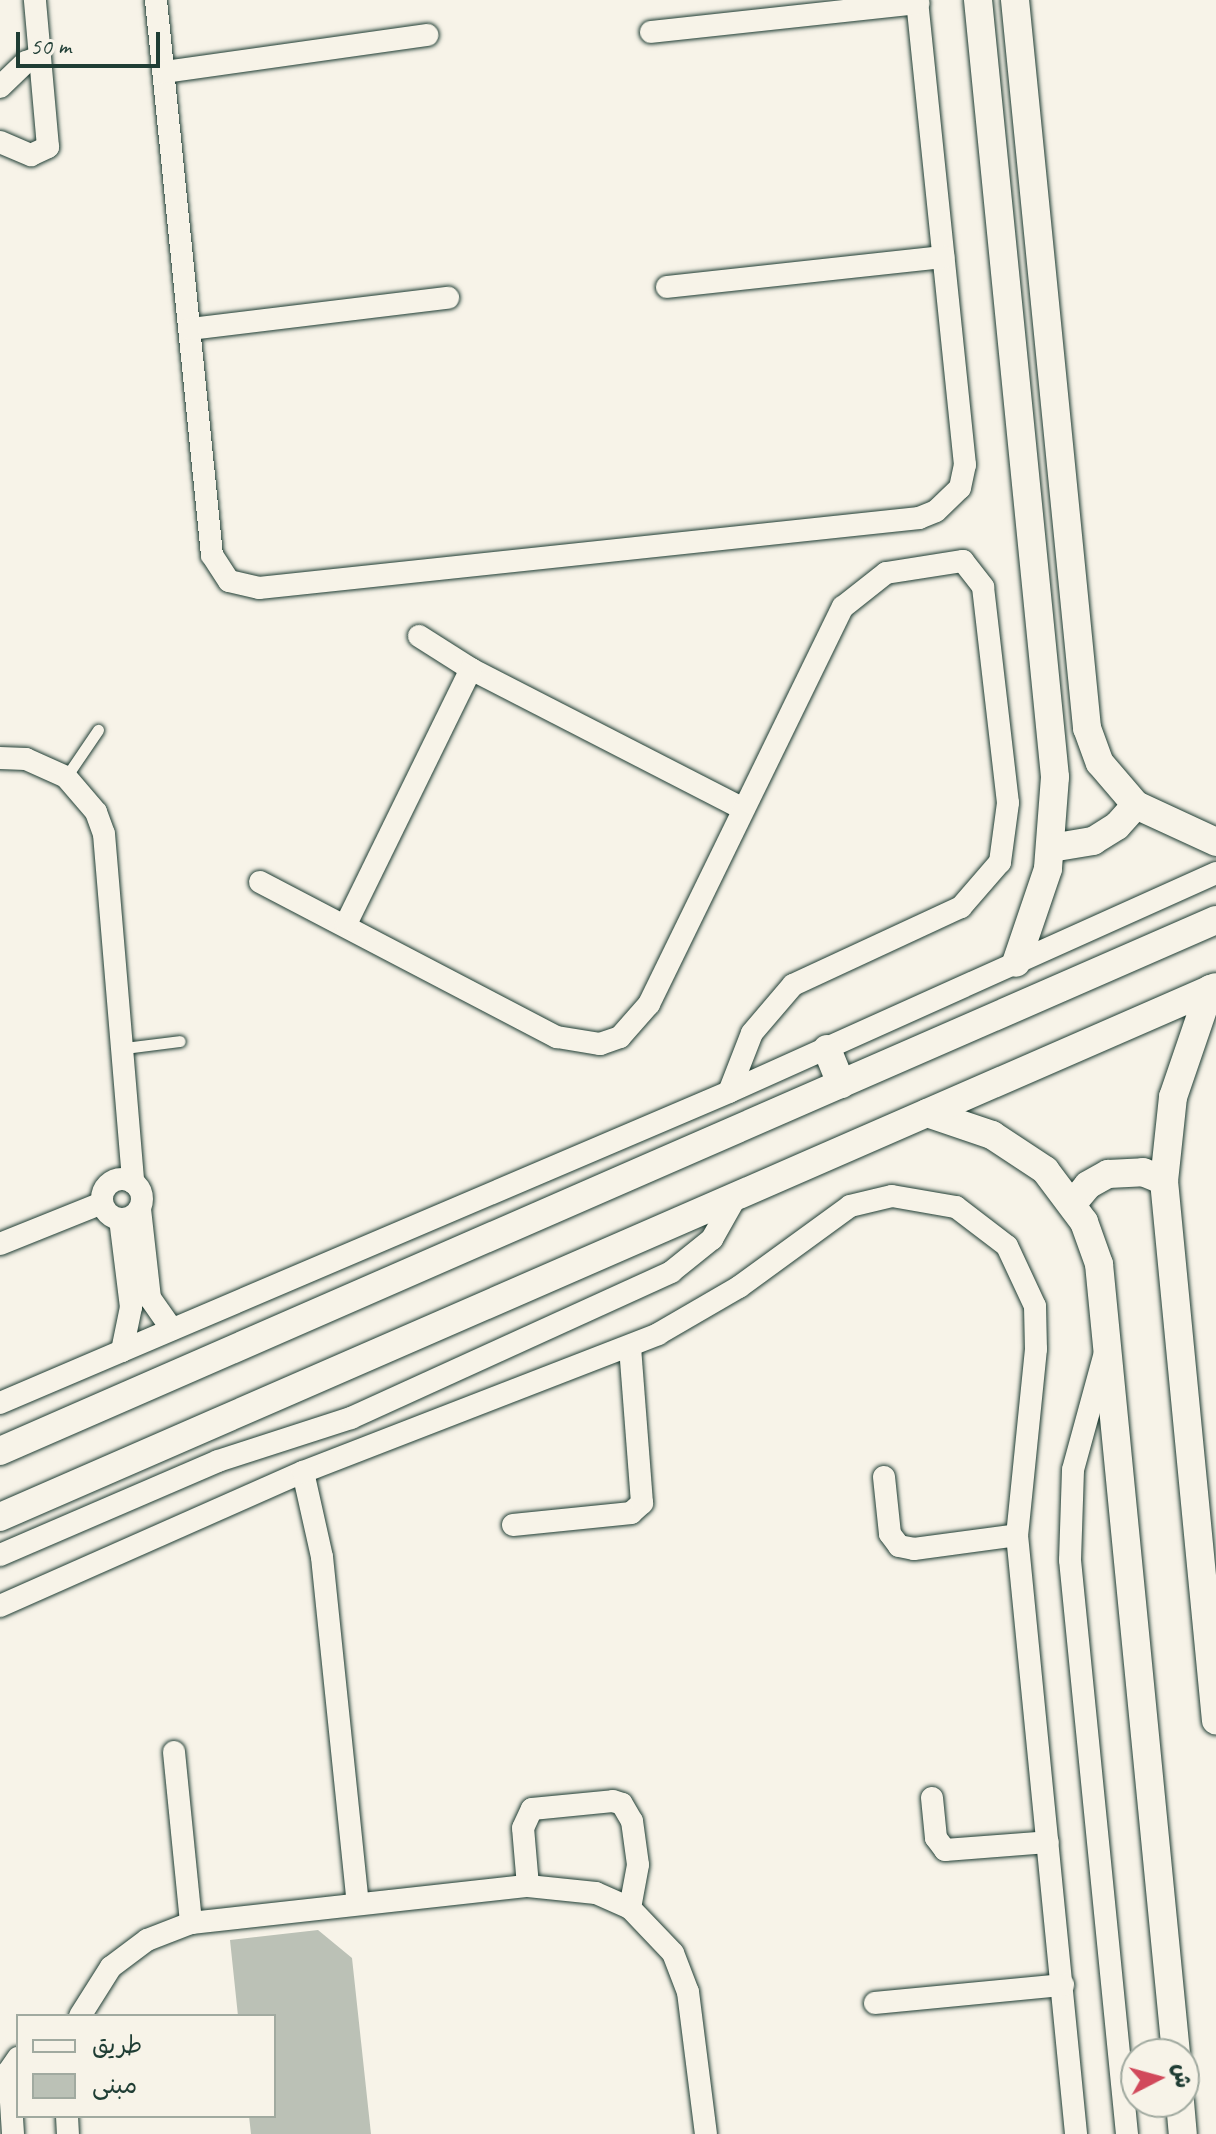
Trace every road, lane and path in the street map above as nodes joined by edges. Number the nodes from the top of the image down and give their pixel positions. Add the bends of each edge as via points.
1 (35, 0) edge
2 (156, 0) edge
3 (978, 0) edge
4 (1015, 0) edge
5 (918, 2) edge
6 (651, 32) dead end
7 (427, 35) dead end
8 (40, 57) junction
9 (164, 72) junction
10 (0, 87) edge
11 (0, 142) edge
12 (943, 257) junction
13 (667, 287) dead end
14 (448, 298) dead end
15 (190, 329) junction
16 (419, 636) dead end
17 (471, 669) junction
18 (98, 730) dead end
19 (0, 758) edge
20 (66, 777) junction
21 (1136, 805) junction
22 (743, 809) junction
23 (1216, 842) edge
24 (1051, 848) junction
25 (1216, 873) edge
26 (260, 882) dead end
27 (1216, 920) edge
28 (346, 924) junction
29 (1016, 963) junction
30 (1213, 988) edge
31 (180, 1041) dead end
32 (124, 1048) junction
33 (827, 1049) junction
34 (841, 1084) junction
35 (729, 1092) junction
36 (927, 1113) junction
37 (1164, 1181) junction
38 (133, 1183) junction
39 (738, 1193) junction
40 (102, 1203) junction
41 (1073, 1203) junction
42 (130, 1214) junction
43 (0, 1244) edge
44 (172, 1329) junction
45 (1109, 1341) junction
46 (630, 1347) junction
47 (122, 1351) junction
48 (0, 1403) edge
49 (0, 1451) edge
50 (303, 1472) junction
51 (884, 1477) dead end
52 (0, 1517) edge
53 (513, 1525) dead end
54 (1017, 1535) junction
55 (0, 1555) edge
56 (0, 1606) edge
57 (1216, 1721) edge
58 (174, 1752) dead end
59 (932, 1798) dead end
60 (1048, 1842) junction
61 (528, 1886) junction
62 (358, 1903) junction
63 (630, 1908) junction
64 (191, 1923) junction
65 (1063, 1985) junction
66 (875, 2003) dead end
67 (81, 2014) edge
68 (1174, 2038) edge
69 (16, 2061) edge
70 (13, 2134) edge
71 (706, 2134) edge
72 (1076, 2134) edge
73 (1127, 2134) edge

1 - 8 street
2 - 9 street
3 - 24 street via 1053,747
4 - 21 street via 1084,709 1100,763
5 - 6 street
5 - 12 street
7 - 9 street
8 - 10 street via 26,62
8 - 11 street via 48,147 38,156
9 - 15 street
12 - 13 street
12 - 15 street via 965,465 960,488 936,511 919,518 259,588 229,581 212,555
14 - 15 street
16 - 17 street
17 - 22 street
17 - 28 street
18 - 20 lane
19 - 20 street via 26,759
20 - 32 street via 96,812 104,834
21 - 23 street
21 - 24 street via 1093,841
22 - 28 street via 637,1023 600,1044 557,1037
22 - 35 street via 852,596 886,573 952,559 972,567 983,587 1008,803 1007,843 1000,862 961,907 793,985 752,1033
24 - 29 street via 1040,901
25 - 29 street
26 - 28 street
27 - 34 street
29 - 33 street
30 - 36 street
30 - 37 street via 1173,1097
31 - 32 lane
32 - 38 street
33 - 34 street
33 - 35 street
34 - 49 street
35 - 44 street
36 - 39 street
36 - 41 street via 1010,1145 1045,1170
37 - 41 street via 1131,1170 1108,1174 1088,1185
37 - 57 street
38 - 40 street via 116,1180 108,1185
38 - 42 street via 142,1195
39 - 52 street
39 - 55 street via 712,1239 671,1272 351,1418 218,1461
40 - 42 street
40 - 43 street
41 - 45 street via 1099,1264
42 - 44 street via 150,1298
42 - 47 street via 131,1307
44 - 47 street
45 - 68 street
45 - 73 street via 1078,1441 1070,1560
46 - 50 street
46 - 53 street via 642,1503 631,1513
46 - 54 street via 739,1287 850,1206 892,1196 956,1207 1007,1246 1035,1306 1036,1349
47 - 48 street
50 - 56 street
50 - 62 street via 322,1557
51 - 54 street via 890,1534 899,1546 914,1549
54 - 60 street
58 - 64 street
59 - 60 street via 936,1838 945,1850
60 - 65 street
61 - 62 street
61 - 63 street via 596,1893
61 - 63 street via 523,1828 532,1809 613,1801 629,1811 632,1821 638,1865
62 - 64 street
63 - 71 street via 673,1953 688,1992
64 - 67 street via 147,1940 111,1967
65 - 66 street
65 - 72 street
69 - 70 street via 9,2071

